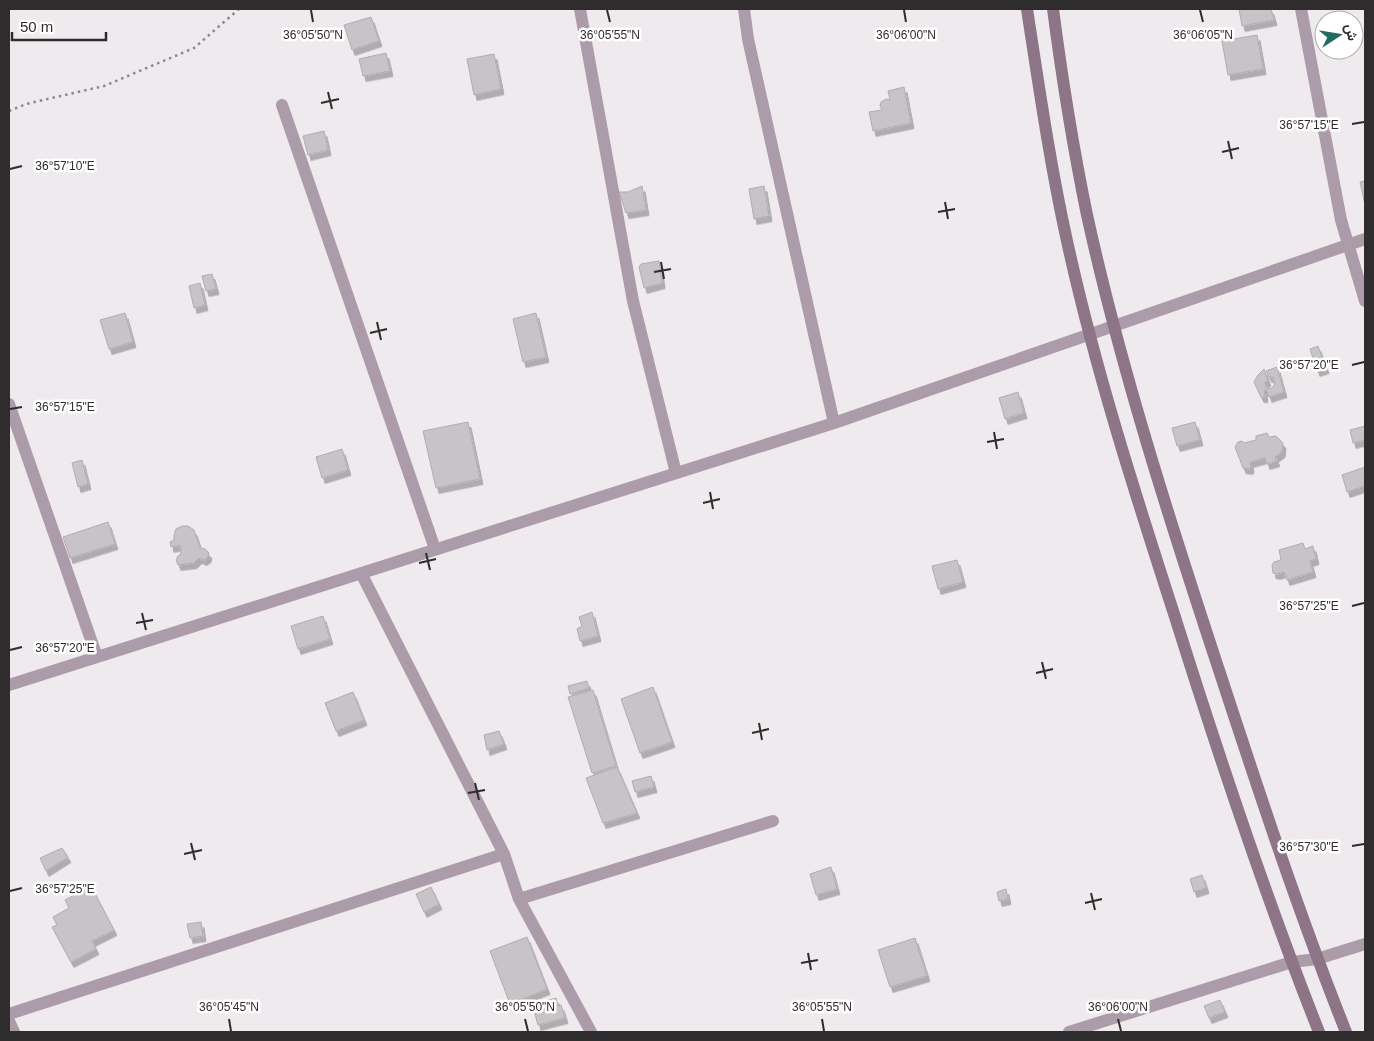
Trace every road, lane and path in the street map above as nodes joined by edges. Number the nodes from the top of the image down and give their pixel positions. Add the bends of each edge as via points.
1 (239, 9) edge
2 (580, 9) edge
3 (744, 9) edge
4 (1027, 9) edge
5 (1053, 9) edge
6 (1301, 9) edge
7 (282, 105) dead end
8 (9, 111) edge
9 (1365, 239) edge
10 (1348, 245) junction
11 (1365, 300) edge
12 (1114, 326) junction
13 (1090, 335) junction
14 (9, 404) edge
15 (834, 423) junction
16 (676, 473) junction
17 (435, 549) junction
18 (361, 573) junction
19 (97, 657) junction
20 (9, 685) edge
21 (772, 821) dead end
22 (504, 854) junction
23 (519, 899) junction
24 (1365, 944) edge
25 (1318, 959) junction
26 (1292, 962) junction
27 (9, 1014) edge
28 (9, 1021) edge
29 (14, 1032) edge
30 (591, 1032) edge
31 (1069, 1032) edge
32 (1319, 1032) edge
33 (1346, 1032) edge

1 - 8 path via 194,48 104,86
2 - 16 street via 633,301
3 - 15 street
4 - 13 main road via 1055,183
5 - 12 main road via 1076,158
6 - 10 street
7 - 17 street
9 - 10 street
10 - 11 street
10 - 12 street
12 - 13 street
12 - 25 main road via 1202,618
13 - 15 street
13 - 26 main road via 1136,497 1222,763
14 - 19 street
15 - 16 street
16 - 17 street
17 - 18 street
18 - 19 street
18 - 22 street
19 - 20 street
21 - 23 street
22 - 23 street
22 - 27 street
23 - 30 street
24 - 25 street
25 - 26 street
25 - 33 main road
26 - 31 street
26 - 32 main road
28 - 29 street

